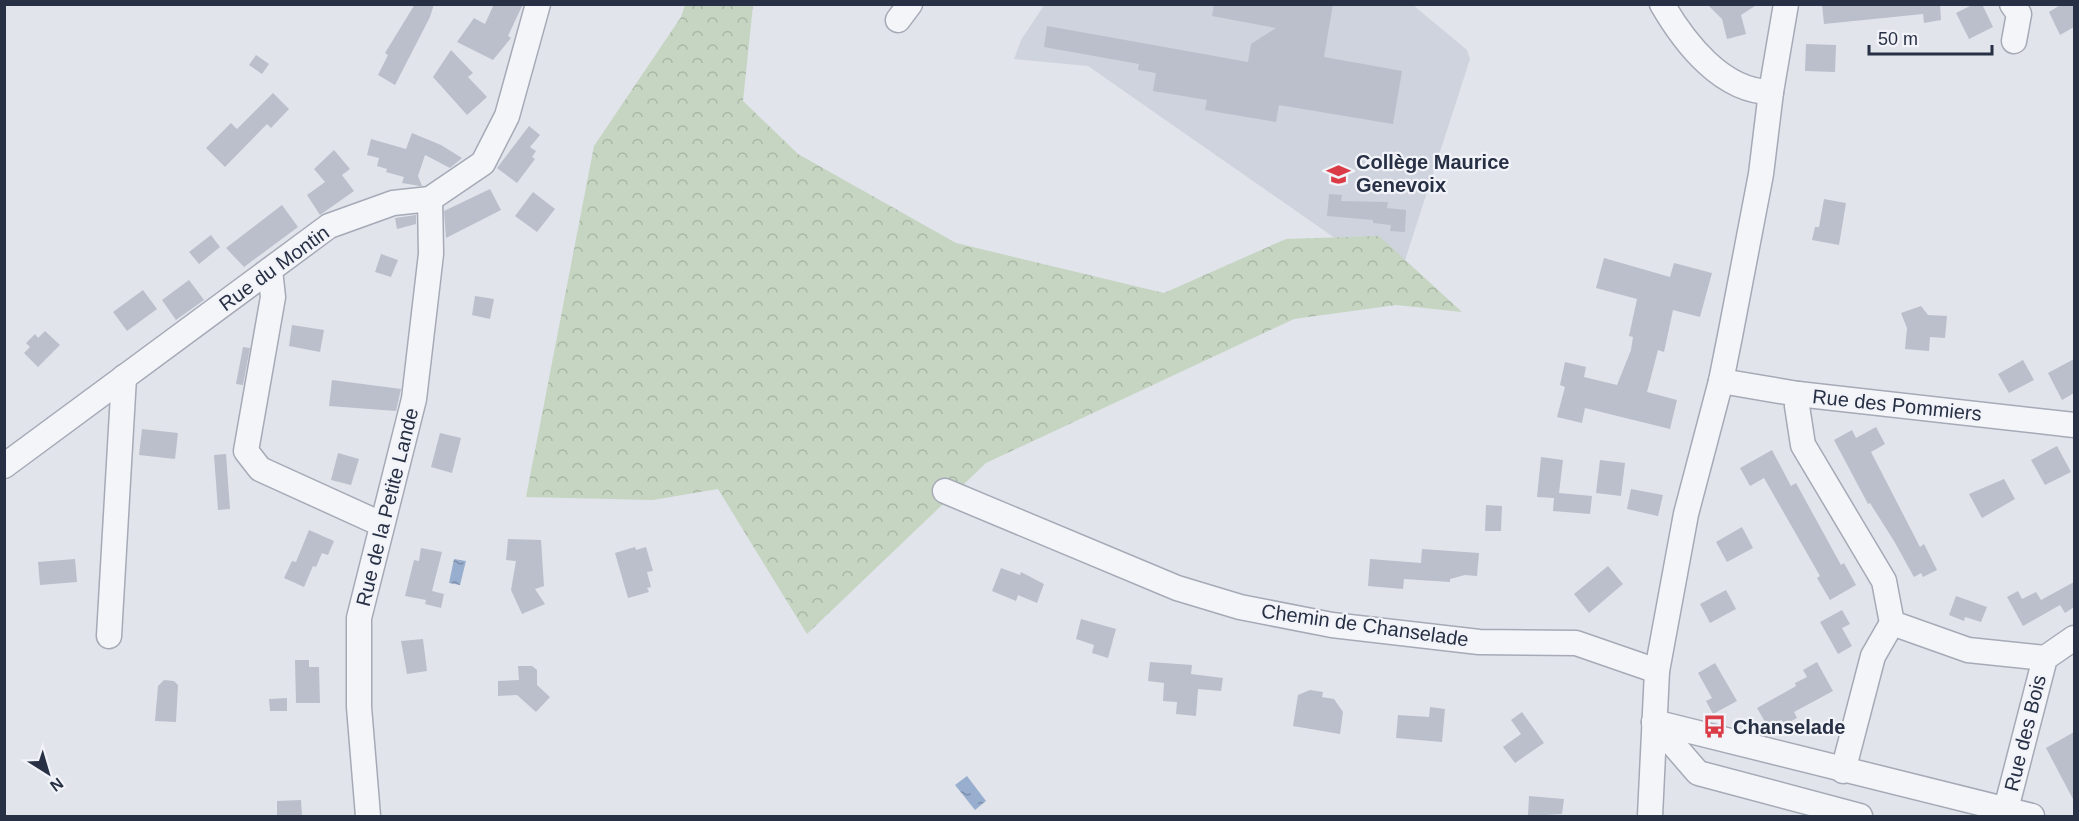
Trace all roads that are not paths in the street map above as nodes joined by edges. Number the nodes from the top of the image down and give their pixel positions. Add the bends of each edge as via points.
1 (538, 4) edge
2 (1662, 4) edge
3 (1786, 4) edge
4 (2012, 4) edge
5 (2014, 40) dead end
6 (1771, 92) junction
7 (430, 199) junction
8 (270, 270) junction
9 (124, 377) junction
10 (1721, 381) junction
11 (1798, 394) junction
12 (2074, 425) edge
13 (4, 466) edge
14 (945, 491) dead end
15 (381, 524) junction
16 (1892, 623) junction
17 (109, 636) dead end
18 (2074, 638) edge
19 (2044, 658) junction
20 (1657, 671) junction
21 (1653, 722) junction
22 (1843, 771) junction
23 (2006, 809) junction
24 (368, 816) edge
25 (1650, 816) edge
26 (1854, 816) edge
27 (2032, 816) edge

1 - 7 street, Rue du Montin via 507,116 483,163
2 - 6 street via 1680,35 1726,79
3 - 6 street
4 - 5 street via 2019,14
6 - 10 street via 1761,174
7 - 8 street, Rue du Montin via 393,203 329,225
7 - 15 street, Rue de la Petite Lande via 431,254 414,399
8 - 9 street, Rue du Montin
8 - 15 street via 273,297 246,451 260,469
9 - 13 street, Rue du Montin
9 - 17 street
10 - 11 street, Rue des Pommiers
10 - 20 street via 1686,514
11 - 12 street, Rue des Pommiers
11 - 16 street via 1803,445 1884,581
14 - 20 street, Chemin de Chanselade via 1177,588 1240,607 1332,625 1479,642 1576,643
15 - 24 street, Rue de la Petite Lande via 359,618 359,707
16 - 19 street, Rue des Bois via 1968,650
16 - 22 street via 1873,656
18 - 19 street, Rue des Bois
19 - 23 street, Rue des Bois
20 - 21 street
21 - 22 street
21 - 25 street
21 - 26 street via 1698,773
22 - 23 street
23 - 27 street

